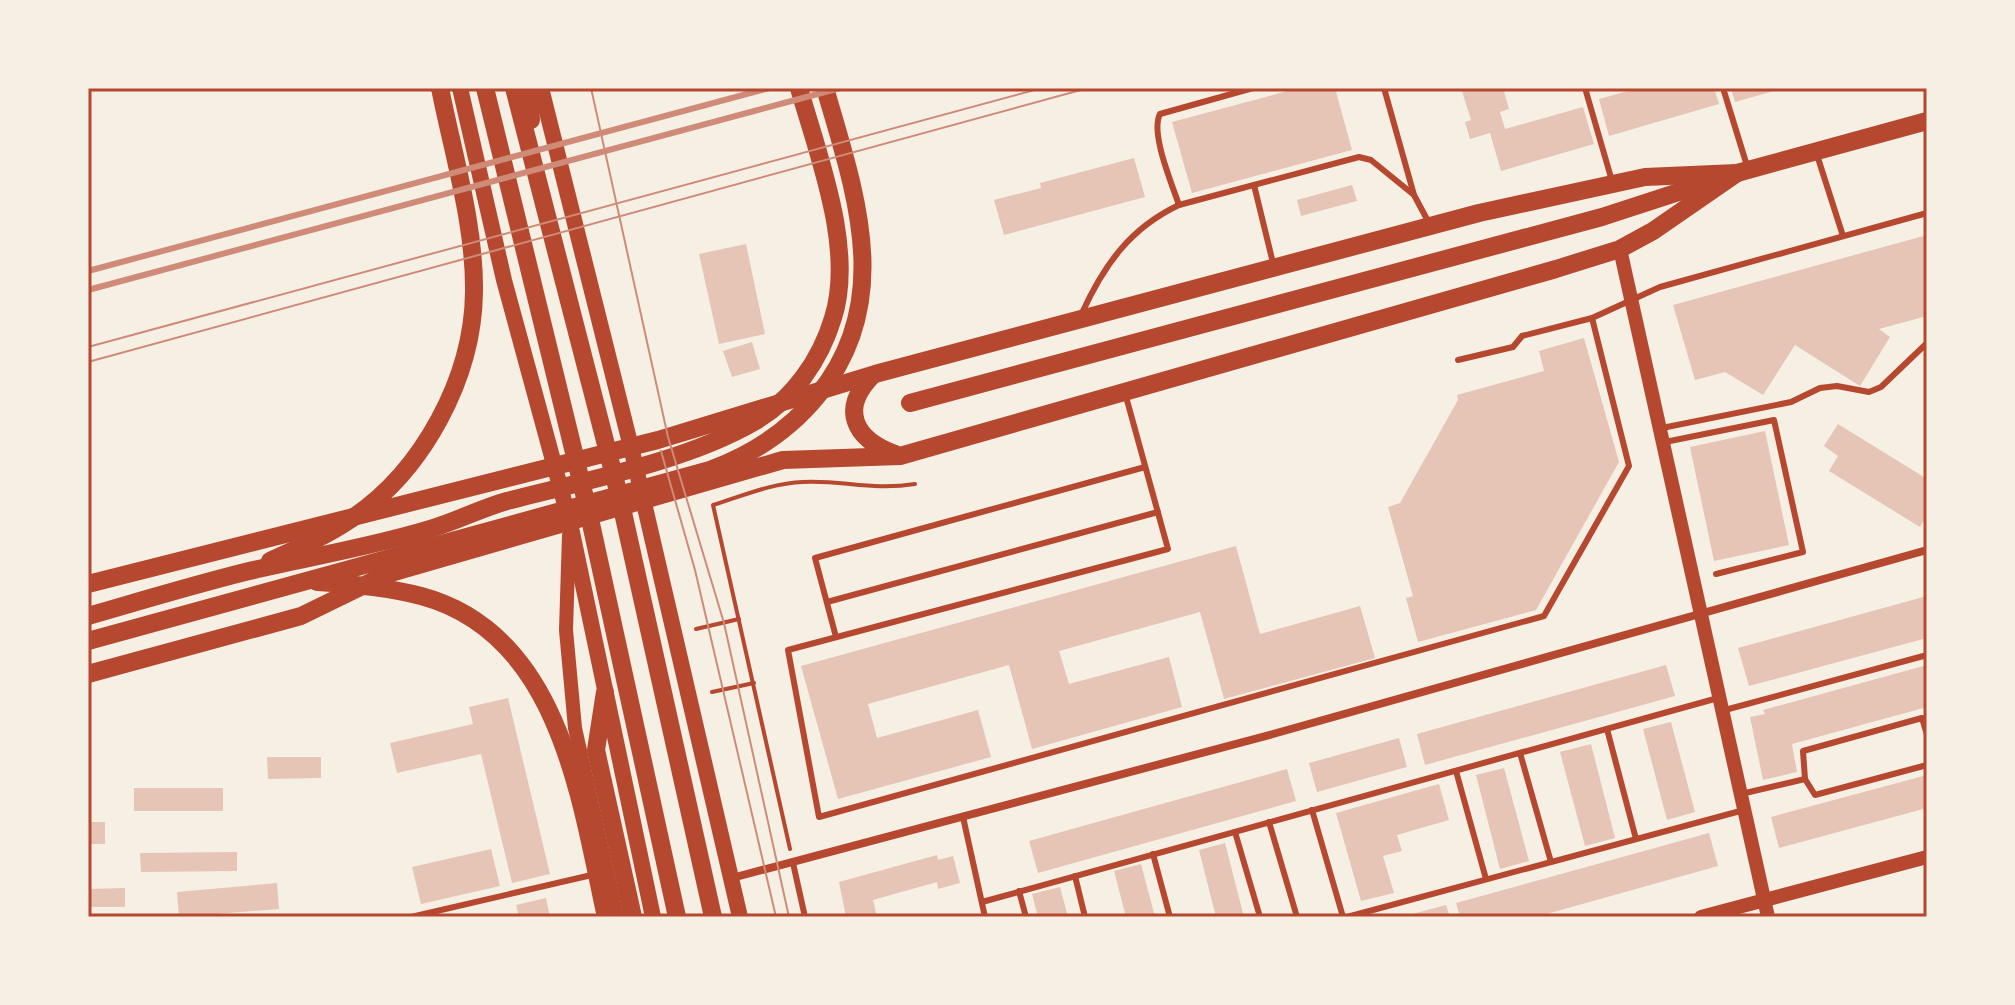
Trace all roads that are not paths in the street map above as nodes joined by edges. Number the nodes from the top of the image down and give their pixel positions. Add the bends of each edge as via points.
1 (440, 88) edge
2 (485, 88) edge
3 (514, 88) edge
4 (529, 88) edge
5 (541, 88) edge
6 (799, 88) edge
7 (825, 88) edge
8 (1253, 88) edge
9 (1384, 88) edge
10 (1585, 88) edge
11 (1723, 88) edge
12 (462, 95) edge
13 (1927, 121) edge
14 (1816, 151) junction
15 (1743, 172) junction
16 (535, 174) junction
17 (1613, 184) junction
18 (1254, 185) junction
19 (1414, 195) junction
20 (1179, 205) junction
21 (1927, 213) edge
22 (1430, 226) junction
23 (1843, 236) junction
24 (1620, 249) junction
25 (1274, 268) junction
26 (1631, 301) junction
27 (1592, 318) junction
28 (1079, 319) junction
29 (1927, 343) edge
30 (1458, 360) dead end
31 (875, 374) junction
32 (1125, 393) junction
33 (910, 403) dead end
34 (1660, 436) junction
35 (631, 447) junction
36 (900, 456) junction
37 (555, 465) junction
38 (1145, 467) junction
39 (644, 500) junction
40 (1158, 512) junction
41 (570, 523) junction
42 (1927, 550) edge
43 (248, 571) junction
44 (275, 574) dead end
45 (1716, 574) dead end
46 (303, 581) junction
47 (88, 584) edge
48 (827, 602) junction
49 (1699, 613) junction
50 (88, 616) edge
51 (88, 623) edge
52 (836, 637) junction
53 (88, 641) edge
54 (1927, 655) edge
55 (88, 674) edge
56 (605, 692) junction
57 (1720, 705) junction
58 (1607, 729) junction
59 (1927, 735) edge
60 (1520, 753) junction
61 (1927, 765) edge
62 (1456, 771) junction
63 (1805, 779) junction
64 (1740, 794) junction
65 (1312, 810) junction
66 (1744, 810) junction
67 (963, 817) junction
68 (1269, 822) junction
69 (1235, 832) junction
70 (1636, 839) junction
71 (1153, 854) junction
72 (1927, 857) edge
73 (1551, 862) junction
74 (793, 863) junction
75 (607, 871) junction
76 (1075, 876) junction
77 (731, 878) junction
78 (1486, 879) junction
79 (1019, 891) junction
80 (1764, 900) junction
81 (982, 902) junction
82 (458, 906) junction
83 (411, 917) edge
84 (461, 917) edge
85 (606, 917) edge
86 (617, 917) edge
87 (633, 917) edge
88 (653, 917) edge
89 (677, 917) edge
90 (713, 917) edge
91 (740, 917) edge
92 (805, 917) edge
93 (985, 917) edge
94 (1026, 917) edge
95 (1085, 917) edge
96 (1170, 917) edge
97 (1260, 917) edge
98 (1297, 917) edge
99 (1345, 917) edge
100 (1701, 917) edge
101 (1768, 917) edge

1 - 43 main road via 466,217 474,291 457,378 426,441 379,496 334,529
2 - 89 main road via 588,510
3 - 16 main road
4 - 16 main road
5 - 35 main road
6 - 43 main road via 832,210 838,298 813,363 771,410 692,449 485,507 434,527
7 - 46 main road via 853,184 864,279 857,326 843,359 792,424 747,455 710,470
8 - 20 lane via 1160,114 1158,135
9 - 19 lane
10 - 17 lane
11 - 15 lane
12 - 37 main road via 504,280
13 - 14 main road
14 - 15 main road
14 - 23 lane
15 - 17 main road via 1645,177
15 - 24 main road
15 - 33 main road via 1602,217
16 - 90 main road via 620,499
17 - 22 main road
18 - 19 lane via 1359,157 1371,160
18 - 20 lane
18 - 25 lane
19 - 22 lane
20 - 28 lane via 1156,216 1114,255
21 - 23 lane
22 - 25 main road
23 - 26 lane via 1660,287
24 - 26 street
24 - 32 main road
25 - 28 main road
26 - 27 lane
26 - 34 street
27 - 30 lane via 1522,336 1513,347
27 - 52 lane via 1629,466 1544,616 819,817 788,650
28 - 31 main road
29 - 34 lane via 1869,392 1820,388 1791,402
31 - 35 main road
31 - 36 main road via 855,397 854,414 869,441
32 - 36 main road
32 - 38 lane
34 - 45 lane via 1774,420 1803,552
34 - 49 street
35 - 37 main road
35 - 39 main road
36 - 39 main road via 783,460
37 - 41 main road
37 - 47 main road
38 - 40 lane
38 - 48 lane via 815,558
39 - 41 main road
39 - 77 main road
40 - 48 lane
40 - 52 lane via 1168,549
41 - 55 main road via 387,574 301,616
41 - 56 main road
41 - 75 street via 566,630 575,728
42 - 49 street
43 - 50 main road
44 - 51 main road
46 - 53 main road
46 - 85 main road via 423,596 477,622 501,641 538,690 562,737
48 - 52 lane
49 - 57 street
49 - 67 street
54 - 57 lane
56 - 87 main road via 596,750
56 - 88 main road
57 - 58 lane
57 - 64 street
58 - 60 lane
58 - 70 lane
59 - 63 lane via 1922,718 1803,751
60 - 62 lane
60 - 73 lane
61 - 63 lane via 1815,795
62 - 65 lane
62 - 78 lane
63 - 64 lane
64 - 66 street
65 - 68 lane
65 - 99 lane
66 - 70 lane
66 - 80 street
67 - 74 street
67 - 81 lane
68 - 69 lane
68 - 98 lane
69 - 71 lane
69 - 97 lane
70 - 73 lane
71 - 76 lane
71 - 96 lane
72 - 80 street
73 - 78 lane
74 - 77 street
74 - 92 lane
75 - 82 lane
75 - 86 street
76 - 79 lane
76 - 95 lane
77 - 91 main road
78 - 99 lane
79 - 81 lane
79 - 94 lane
80 - 100 street
80 - 101 street
81 - 93 lane
82 - 83 lane
82 - 84 lane

